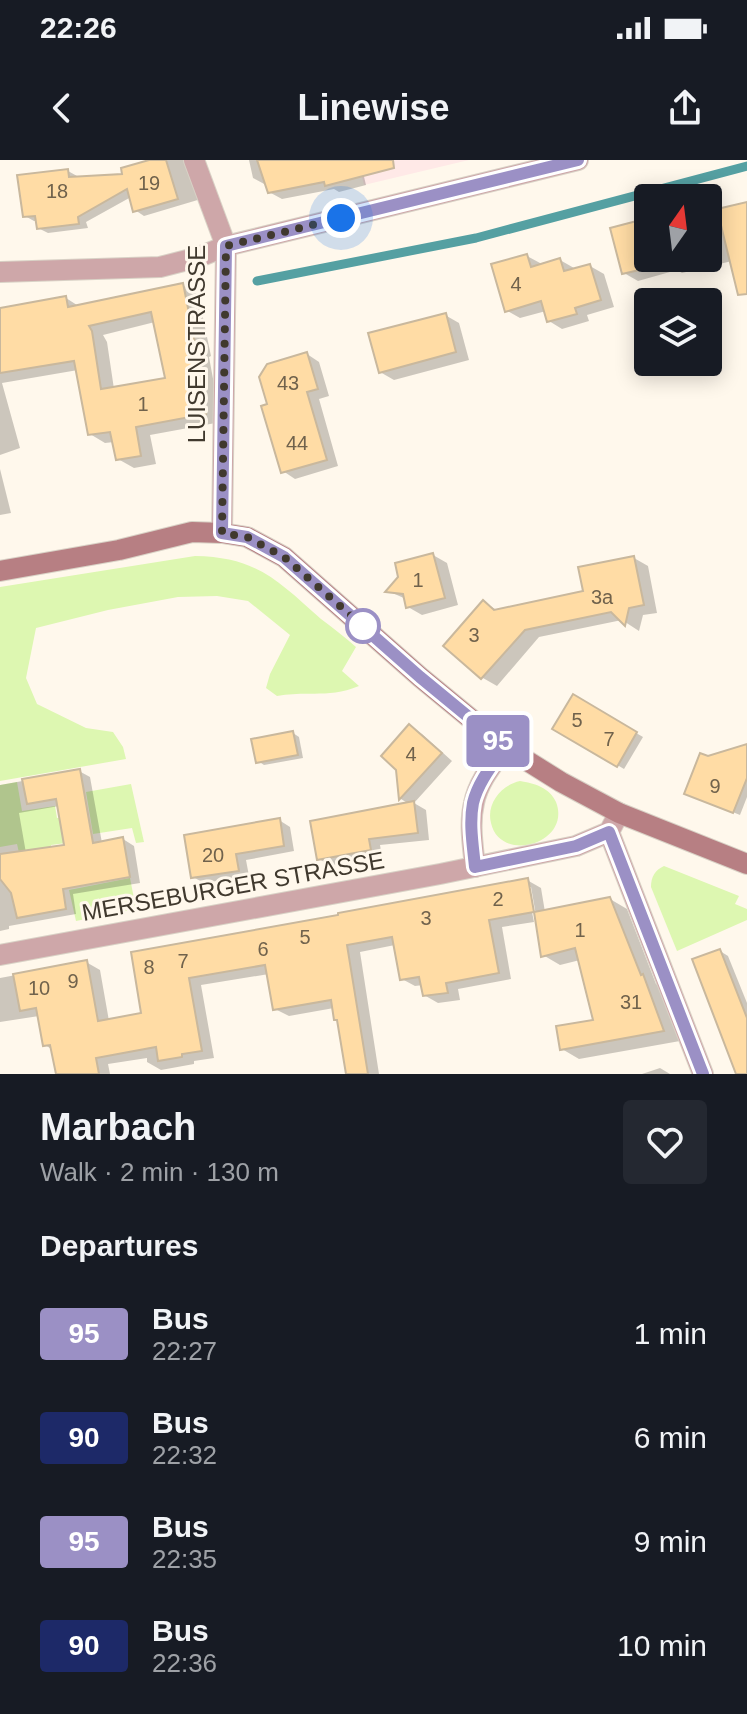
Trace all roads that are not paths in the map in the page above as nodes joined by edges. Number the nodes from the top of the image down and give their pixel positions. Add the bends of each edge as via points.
1 (194, 160) edge
2 (578, 160) edge
3 (226, 246) junction
4 (0, 272) edge
5 (222, 533) junction
6 (0, 571) edge
7 (505, 747) junction
8 (619, 813) junction
9 (609, 832) junction
10 (747, 864) edge
11 (475, 867) junction
12 (0, 955) edge
13 (703, 1074) edge

1 - 3 street, LUISENSTRASSE
2 - 3 street
3 - 4 street via 160,267
3 - 5 street, LUISENSTRASSE
5 - 6 street via 192,532
5 - 7 street via 247,537 284,557
7 - 8 street
7 - 11 street via 474,801
8 - 9 street
8 - 10 street
9 - 11 street, MERSEBURGER STRASSE via 576,846
9 - 13 street
11 - 12 street, MERSEBURGER STRASSE

